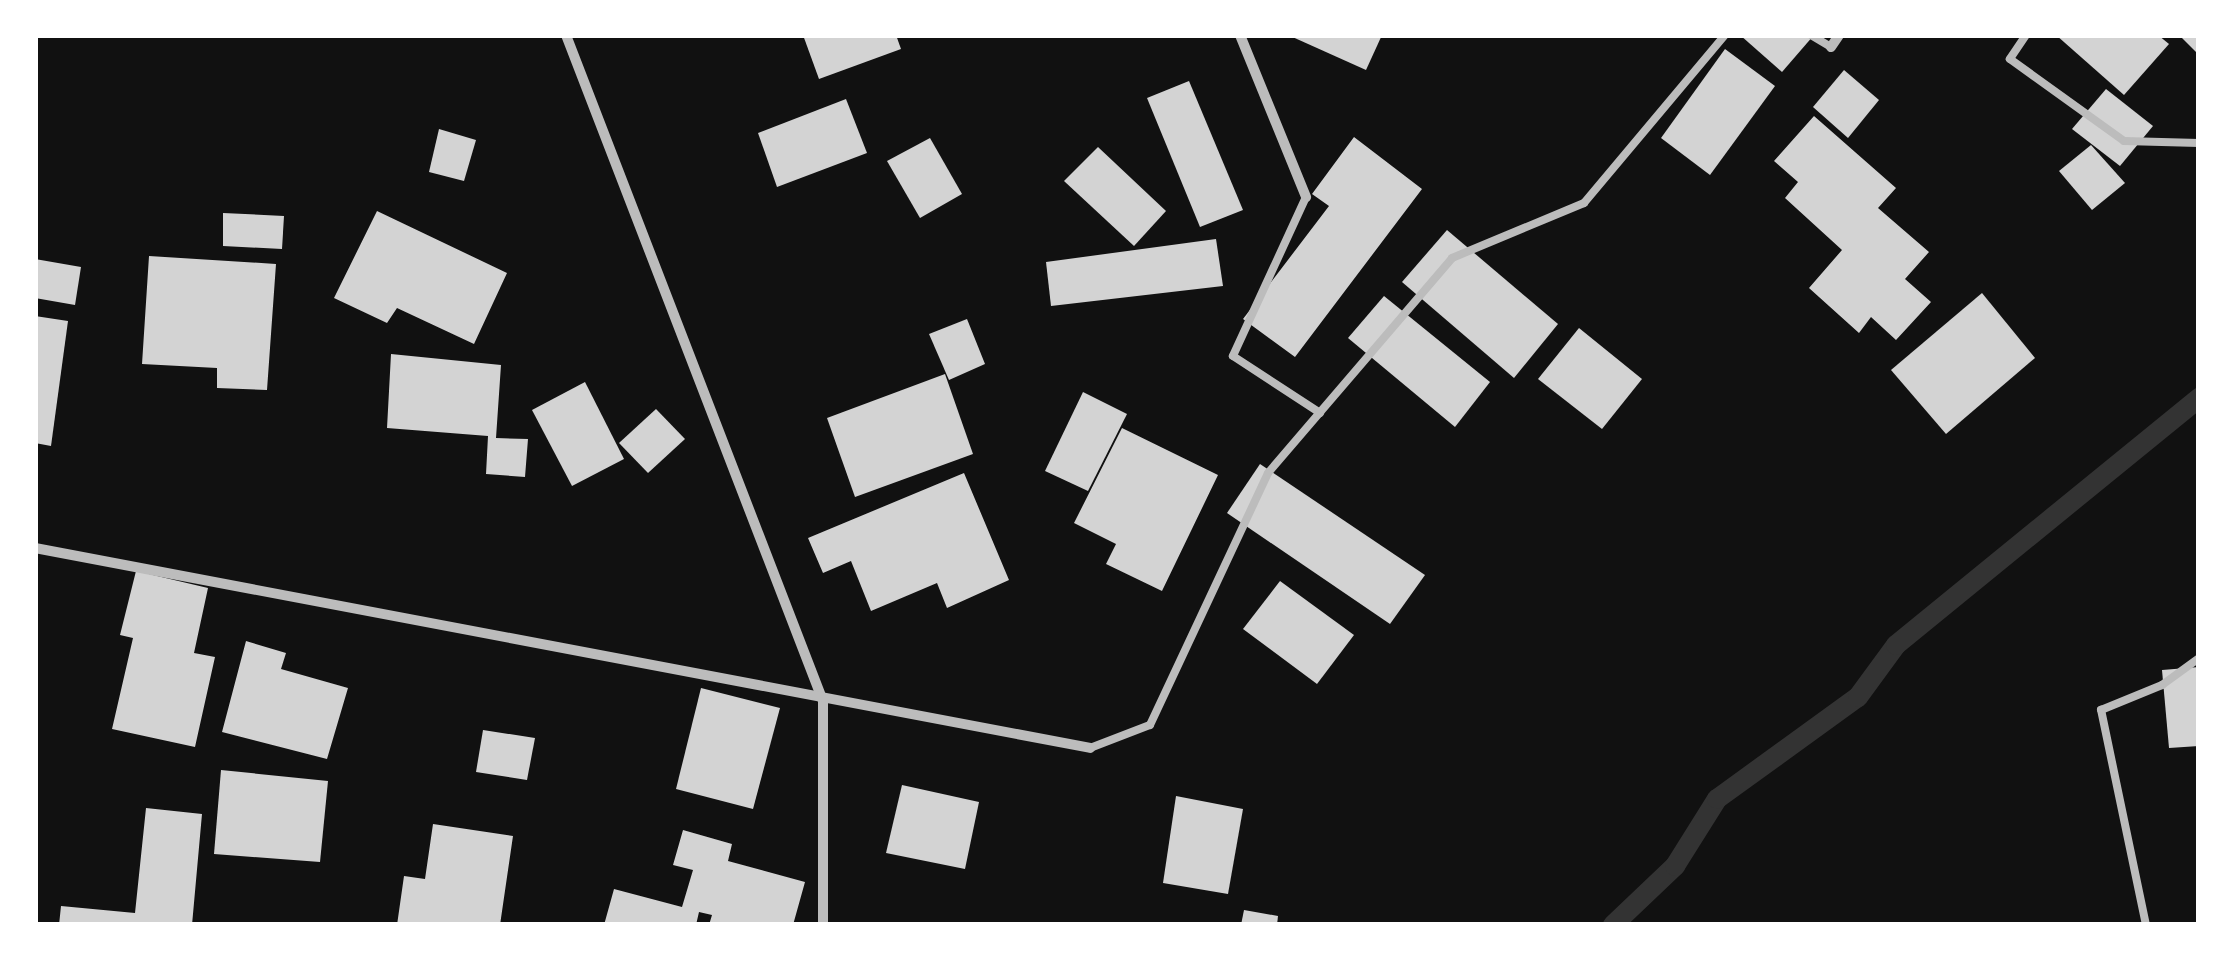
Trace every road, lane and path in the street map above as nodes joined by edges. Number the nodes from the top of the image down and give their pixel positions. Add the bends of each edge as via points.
1 (566, 35) edge
2 (1240, 35) edge
3 (1725, 35) edge
4 (1811, 35) edge
5 (1839, 35) edge
6 (2026, 35) edge
7 (1831, 47) joint
8 (2199, 143) edge
9 (1306, 197) joint
10 (1320, 414) junction
11 (35, 548) edge
12 (2199, 658) edge
13 (823, 701) junction
14 (1090, 748) joint
15 (823, 925) edge
16 (2146, 925) edge

1 - 13 street
2 - 9 street
3 - 10 lane via 1584,203 1452,258
4 - 7 lane
5 - 7 street
6 - 8 lane via 2010,58 2124,140
9 - 10 lane via 1233,356
10 - 14 lane via 1268,474 1150,726
11 - 13 street
12 - 16 lane via 2162,685 2102,710
13 - 14 street
13 - 15 street

